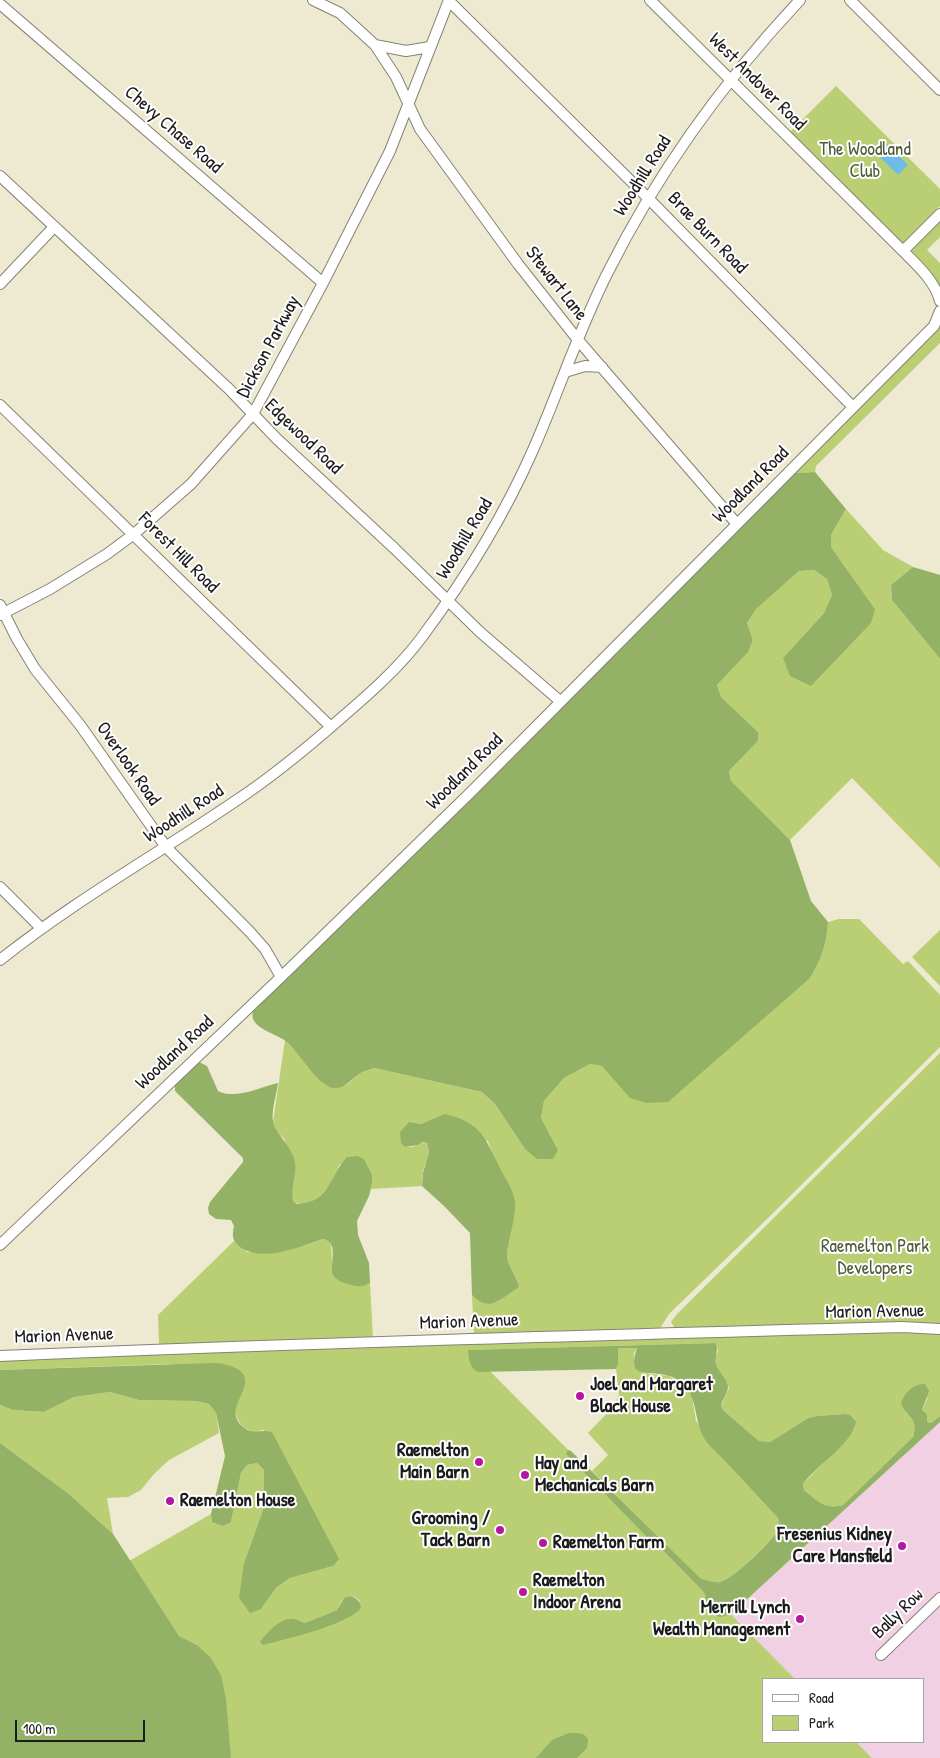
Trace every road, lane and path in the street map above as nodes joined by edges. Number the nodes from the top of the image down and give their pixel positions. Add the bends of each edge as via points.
1 (313, 0) edge
2 (650, 0) edge
3 (800, 0) edge
4 (850, 0) edge
5 (449, 1) edge
6 (0, 4) edge
7 (375, 46) junction
8 (430, 47) junction
9 (730, 80) junction
10 (940, 90) edge
11 (408, 106) junction
12 (0, 176) edge
13 (648, 198) junction
14 (940, 214) edge
15 (54, 227) junction
16 (903, 251) junction
17 (323, 283) junction
18 (0, 284) edge
19 (940, 301) edge
20 (940, 310) edge
21 (578, 340) junction
22 (602, 367) junction
23 (565, 372) junction
24 (0, 405) edge
25 (853, 407) junction
26 (253, 414) junction
27 (738, 524) junction
28 (134, 534) junction
29 (448, 600) junction
30 (1, 611) edge
31 (560, 701) junction
32 (331, 727) junction
33 (166, 847) junction
34 (0, 886) edge
35 (41, 928) junction
36 (0, 960) edge
37 (281, 977) junction
38 (0, 1245) edge
39 (940, 1329) edge
40 (0, 1356) edge
41 (940, 1598) edge
42 (880, 1655) dead end

1 - 7 street, Stewart Lane via 340,14
2 - 9 street, West Andover Road
3 - 9 street, Woodhill Road
4 - 10 street
5 - 8 street, Dickson Parkway
5 - 13 street, Brae Burn Road
6 - 17 street, Chevy Chase Road
7 - 8 street via 406,51
7 - 11 street, Stewart Lane via 396,77
8 - 11 street, Dickson Parkway
9 - 13 street, Woodhill Road
9 - 16 street, West Andover Road
11 - 17 street, Dickson Parkway via 390,151
11 - 21 street, Stewart Lane via 420,129 490,226
12 - 15 street, Edgewood Road
13 - 21 street, Woodhill Road via 606,276
13 - 25 street, Brae Burn Road
14 - 16 street
15 - 18 street
15 - 26 street, Edgewood Road
16 - 19 street via 935,288
17 - 26 street, Dickson Parkway
20 - 25 street, Woodland Road via 934,326
21 - 22 street, Stewart Lane
21 - 23 street, Woodhill Road
22 - 23 street via 585,366
22 - 27 street, Stewart Lane
23 - 29 street, Woodhill Road via 515,488
24 - 28 street, Forest Hill Road
25 - 27 street, Woodland Road
26 - 28 street, Dickson Parkway via 191,484
26 - 29 street, Edgewood Road
27 - 31 street, Woodland Road
28 - 30 street, Dickson Parkway via 50,589
28 - 32 street, Forest Hill Road
29 - 31 street, Edgewood Road
29 - 32 street, Woodhill Road via 400,663
30 - 33 street, Overlook Road via 34,669 80,725
31 - 37 street, Woodland Road
32 - 33 street, Woodhill Road via 266,780
33 - 35 street, Woodhill Road
33 - 37 street, Overlook Road via 265,949
34 - 35 street
35 - 36 street, Woodhill Road
37 - 38 street, Woodland Road
39 - 40 street, Marion Avenue via 902,1327 482,1339
41 - 42 street, Bally Row

